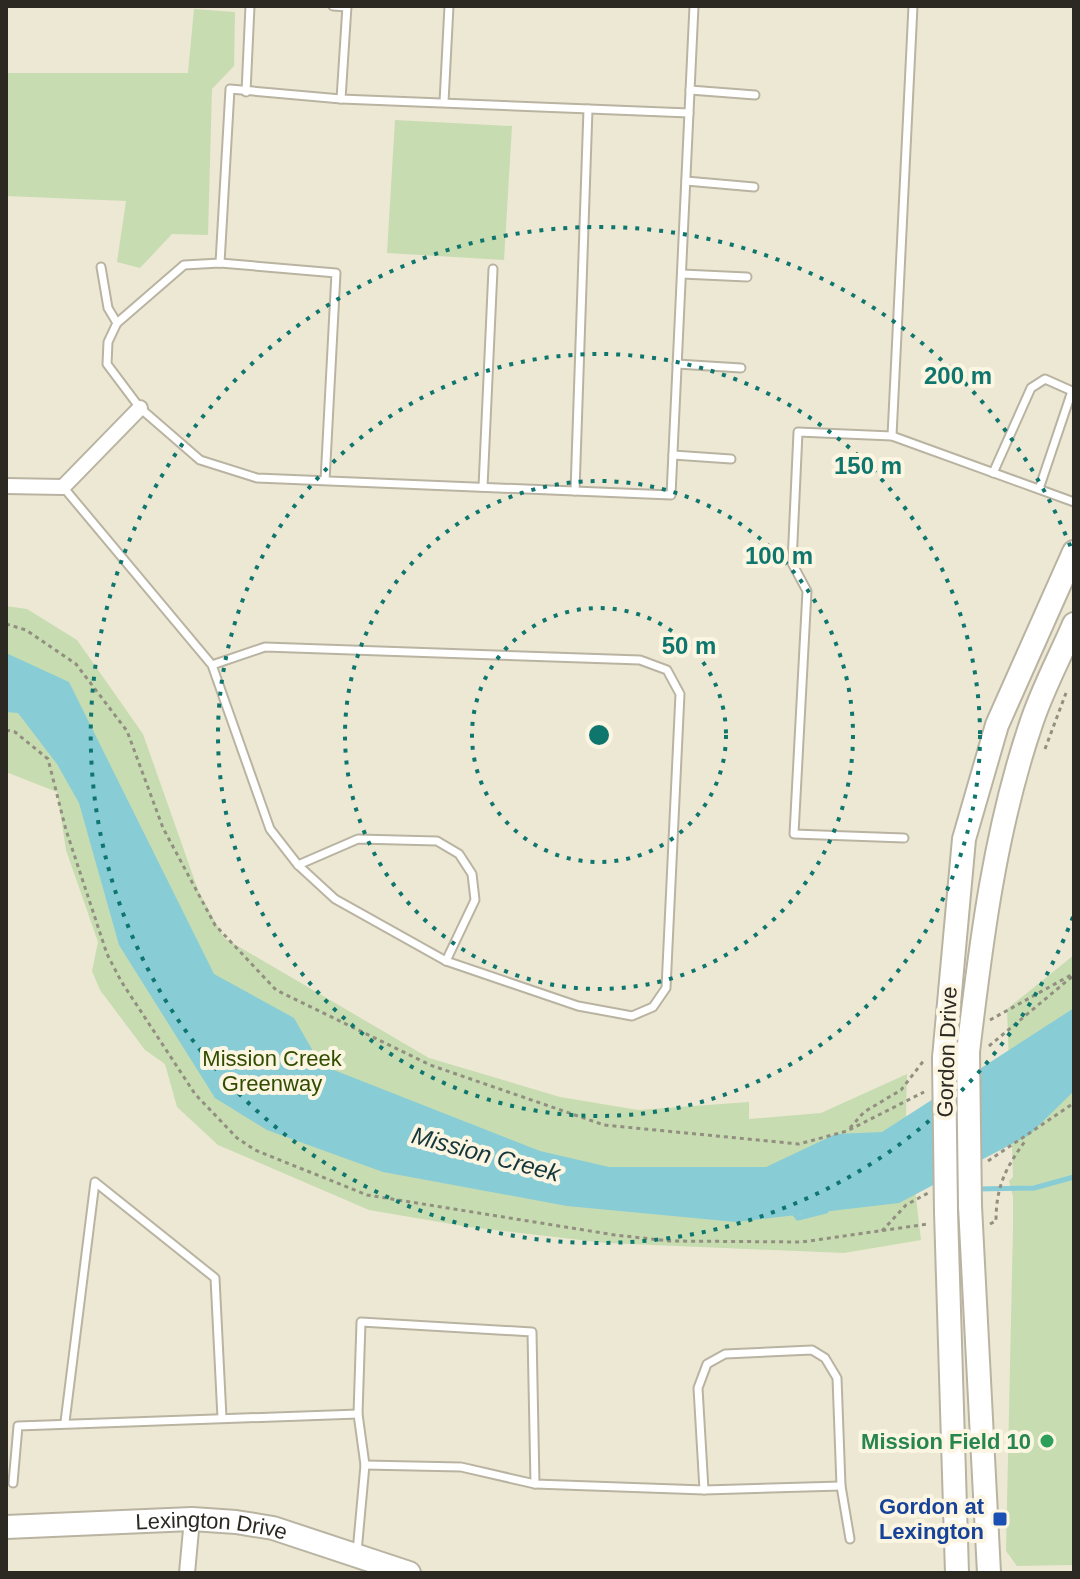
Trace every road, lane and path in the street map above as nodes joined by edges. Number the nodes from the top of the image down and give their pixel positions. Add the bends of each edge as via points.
1 (250, 6) edge
2 (333, 6) edge
3 (347, 6) edge
4 (449, 6) edge
5 (694, 6) edge
6 (913, 6) edge
7 (690, 90) junction
8 (246, 92) junction
9 (755, 95) dead end
10 (341, 99) junction
11 (444, 102) junction
12 (588, 109) junction
13 (689, 113) junction
14 (686, 181) junction
15 (754, 187) dead end
16 (220, 263) junction
17 (101, 267) dead end
18 (493, 269) dead end
19 (682, 274) junction
20 (747, 277) dead end
21 (117, 323) junction
22 (677, 364) junction
23 (741, 368) dead end
24 (140, 408) junction
25 (892, 436) junction
26 (673, 455) junction
27 (731, 459) dead end
28 (993, 473) junction
29 (325, 481) junction
30 (6, 486) edge
31 (63, 487) junction
32 (483, 487) junction
33 (1039, 489) junction
34 (575, 491) junction
35 (1074, 502) edge
36 (1074, 552) edge
37 (1074, 624) edge
38 (212, 665) junction
39 (6, 730) edge
40 (904, 838) dead end
41 (298, 865) junction
42 (446, 961) junction
43 (1074, 973) edge
44 (983, 1024) dead end
45 (944, 1053) junction
46 (1074, 1103) edge
47 (847, 1131) dead end
48 (947, 1219) junction
49 (986, 1226) dead end
50 (358, 1414) junction
51 (222, 1418) junction
52 (65, 1422) junction
53 (365, 1465) junction
54 (13, 1483) dead end
55 (535, 1484) junction
56 (841, 1486) junction
57 (704, 1490) junction
58 (192, 1519) junction
59 (6, 1527) edge
60 (850, 1539) dead end
61 (357, 1558) junction
62 (187, 1573) edge
63 (409, 1573) edge
64 (957, 1573) edge
65 (989, 1573) edge

1 - 8 lane
2 - 3 lane
3 - 10 lane
4 - 11 lane
5 - 7 lane
6 - 25 lane
7 - 9 lane
7 - 13 lane
8 - 10 lane
8 - 16 lane via 230,89
10 - 11 lane
11 - 12 lane
12 - 13 lane
12 - 34 lane
13 - 14 lane
14 - 15 lane
14 - 19 lane
16 - 21 lane via 184,265
16 - 29 lane via 336,273
17 - 21 lane via 108,308
18 - 32 lane
19 - 20 lane
19 - 22 lane
21 - 24 lane via 108,342 107,364
22 - 23 lane
22 - 26 lane
24 - 29 lane via 200,460 257,478
24 - 31 street
25 - 28 lane
25 - 40 lane via 798,432 792,563 807,591 794,834
26 - 27 lane
26 - 34 lane via 671,495
28 - 33 lane
28 - 33 lane via 1031,388 1045,379 1072,391
29 - 32 lane
30 - 31 street
31 - 38 lane
32 - 34 lane
33 - 35 lane
36 - 45 main road, Gordon Drive via 997,725 964,839
37 - 65 main road, Gordon Drive, bridge via 1031,724 1002,833 983,924 968,1052 970,1206
38 - 41 lane via 270,829
38 - 42 lane via 265,647 640,660 667,670 680,694 666,988 653,1007 632,1016 578,1006
39 - 48 path via 48,759 66,830 121,981 195,1094 255,1150 367,1195 629,1237 802,1242
41 - 42 lane via 335,899
41 - 42 lane via 358,839 437,841 459,854 472,874 475,900
43 - 44 path
45 - 47 path via 923,1059 901,1090 864,1112
45 - 48 main road, Gordon Drive, bridge
46 - 49 path via 1029,1136 1004,1169 996,1221
48 - 64 main road, Gordon Drive
50 - 51 lane
50 - 53 lane
50 - 55 lane via 361,1322 532,1332
51 - 52 lane
51 - 52 lane via 215,1278 95,1182
52 - 54 lane via 18,1426
53 - 55 lane via 461,1467
53 - 61 lane
55 - 57 lane
56 - 57 lane
56 - 57 lane via 837,1378 825,1358 812,1350 725,1354 707,1364 698,1388
56 - 60 lane
58 - 59 main road, Lexington Drive
58 - 61 main road, Lexington Drive via 273,1528
58 - 62 street
61 - 63 main road, Lexington Drive

